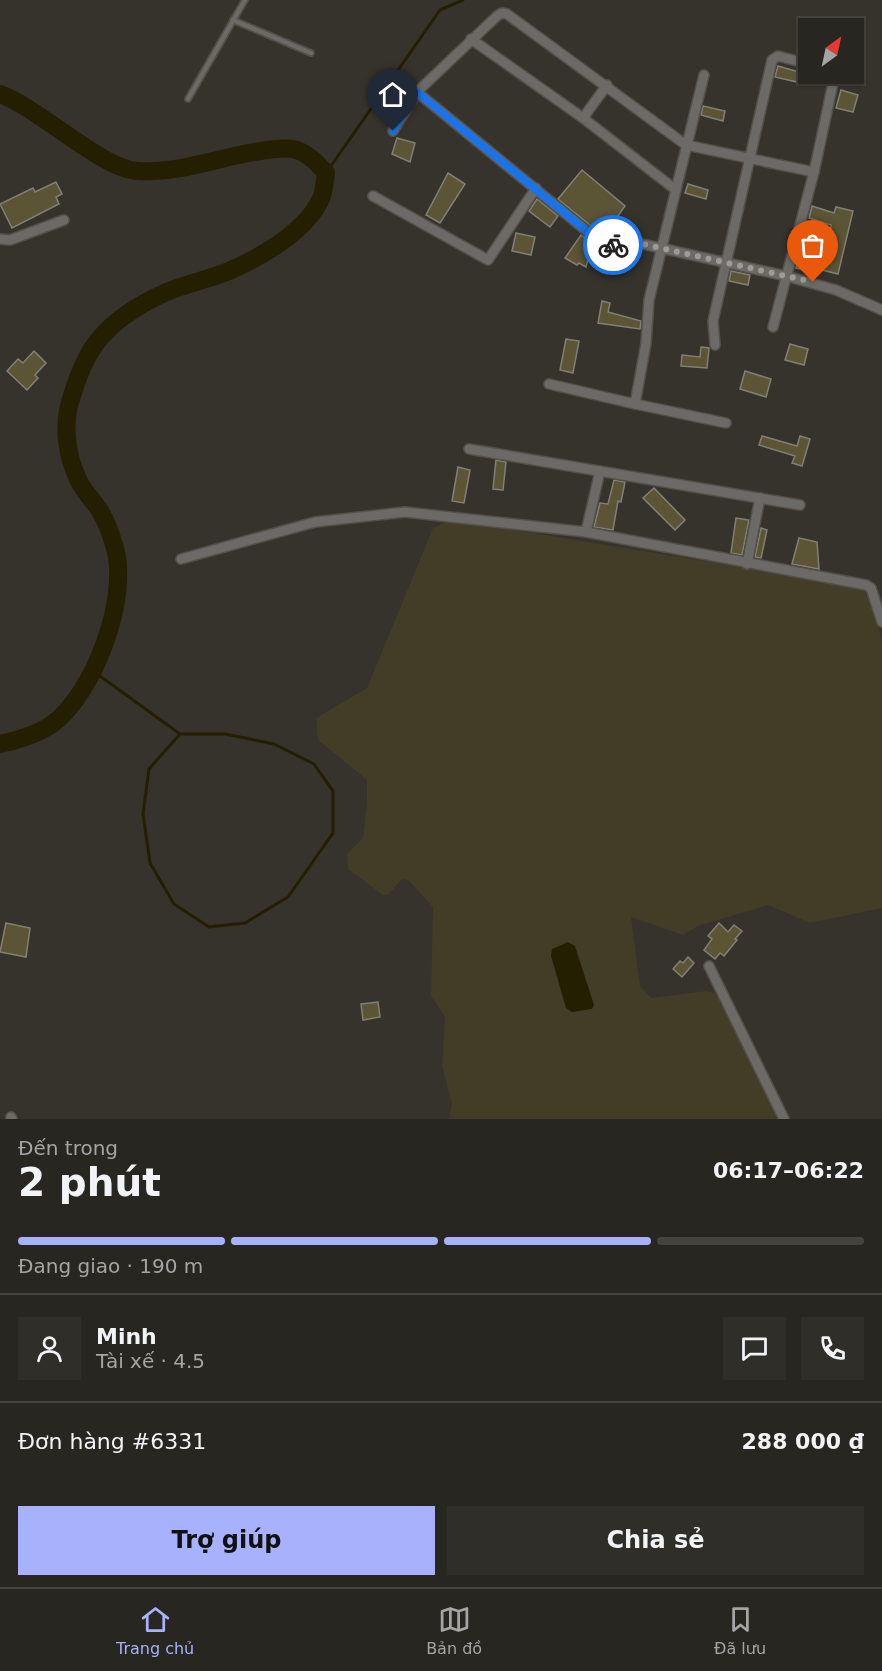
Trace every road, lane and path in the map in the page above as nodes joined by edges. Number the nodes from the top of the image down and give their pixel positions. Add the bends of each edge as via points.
1 (245, 0) edge
2 (233, 20) junction
3 (471, 39) junction
4 (311, 53) dead end
5 (798, 61) edge
6 (704, 75) dead end
7 (833, 84) edge
8 (607, 85) junction
9 (417, 92) junction
10 (188, 99) dead end
11 (583, 118) junction
12 (393, 131) dead end
13 (686, 145) junction
14 (752, 158) junction
15 (814, 172) junction
16 (536, 188) junction
17 (676, 190) junction
18 (373, 196) dead end
19 (64, 220) dead end
20 (0, 239) edge
21 (661, 249) junction
22 (727, 262) junction
23 (786, 276) junction
24 (882, 310) edge
25 (773, 327) dead end
26 (715, 345) dead end
27 (549, 384) dead end
28 (635, 404) junction
29 (726, 423) dead end
30 (469, 449) dead end
31 (600, 471) junction
32 (760, 498) junction
33 (800, 504) dead end
34 (586, 532) junction
35 (181, 559) dead end
36 (747, 564) junction
37 (882, 622) edge
38 (709, 966) dead end
39 (784, 1119) edge

1 - 2 lane
2 - 4 lane
2 - 10 lane
3 - 8 street via 497,16 507,14
3 - 9 street
3 - 11 street
5 - 14 street via 778,56 772,60
6 - 13 street
7 - 15 street
8 - 11 street
8 - 13 street
9 - 12 street
9 - 16 street
11 - 17 street
13 - 14 street
13 - 17 street
14 - 15 street
14 - 22 street
15 - 23 street
16 - 18 street via 488,260
16 - 21 street via 599,241 613,245 638,243
17 - 21 street
19 - 20 street via 10,240
21 - 22 street
21 - 28 street via 649,300
22 - 23 street
22 - 26 street via 713,321
23 - 24 street via 836,290
23 - 25 street
27 - 28 street
28 - 29 street
30 - 31 street
31 - 32 street
31 - 34 street
32 - 33 street
32 - 36 street
34 - 35 street via 405,512 315,522
34 - 36 street
36 - 37 street via 868,586
38 - 39 street

